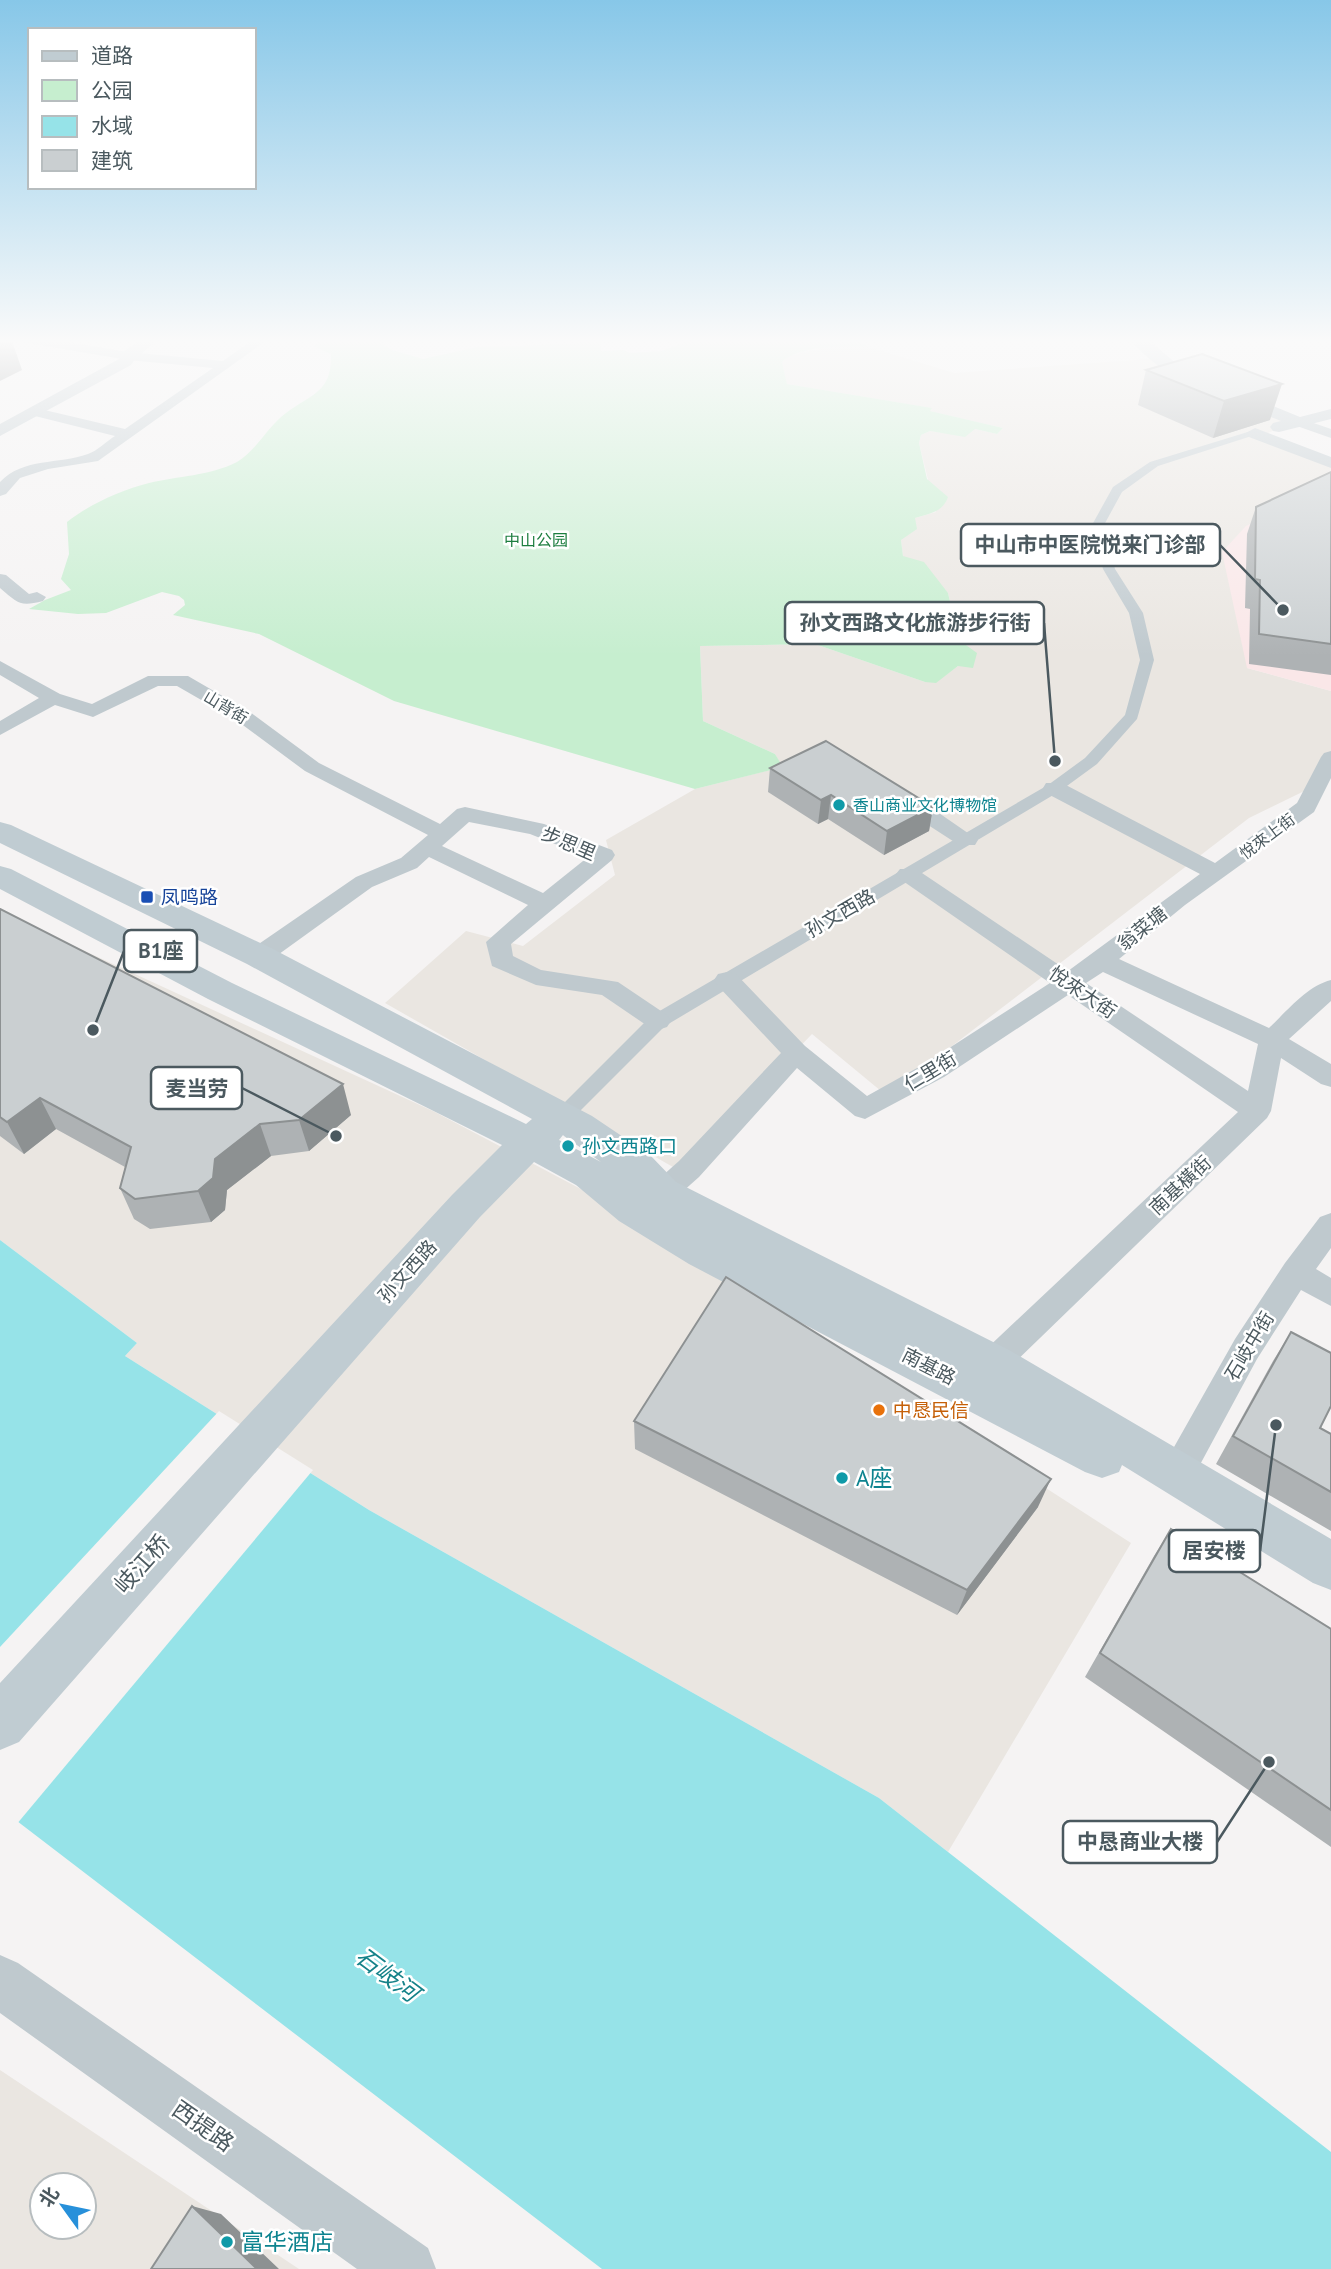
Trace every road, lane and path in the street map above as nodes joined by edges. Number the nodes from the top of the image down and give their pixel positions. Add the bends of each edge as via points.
1 (113, 444) edge
2 (1220, 444) edge
3 (1283, 444) edge
4 (1331, 463) edge
5 (0, 491) edge
6 (0, 579) edge
7 (37, 597) dead end
8 (0, 667) edge
9 (53, 698) junction
10 (0, 729) edge
11 (1331, 757) edge
12 (879, 783) edge
13 (1054, 788) junction
14 (0, 831) edge
15 (967, 840) junction
16 (435, 841) junction
17 (1216, 873) junction
18 (908, 874) junction
19 (0, 876) edge
20 (546, 904) junction
21 (259, 956) junction
22 (1101, 961) junction
23 (727, 980) junction
24 (1068, 982) junction
25 (1331, 988) edge
26 (658, 1021) junction
27 (1272, 1040) junction
28 (796, 1053) junction
29 (1331, 1077) edge
30 (1257, 1111) junction
31 (546, 1129) junction
32 (662, 1193) junction
33 (1331, 1225) edge
34 (1296, 1272) junction
35 (1331, 1293) edge
36 (993, 1363) junction
37 (285, 1406) joint
38 (1177, 1474) junction
39 (1331, 1566) edge
40 (1331, 1588) edge
41 (0, 1723) edge
42 (0, 1981) edge
43 (407, 2269) edge

1 - 5 street via 93,458 15,475
2 - 13 street, 孙文西路 via 1154,464 1117,490 1098,525 1109,569 1136,613 1147,660 1132,716 1091,761
3 - 4 street
6 - 7 street via 26,600
8 - 9 street, 山背街
9 - 10 street
9 - 16 street, 山背街 via 93,711 155,680 181,680
11 - 17 street, 悅來上街 via 1306,807
12 - 15 street
13 - 15 street, 孙文西路
13 - 17 street
14 - 21 main road
15 - 18 street, 孙文西路
16 - 20 street, 山背街
16 - 20 street, 步思里 via 465,814 536,830 604,855
16 - 21 street, 步思里 via 409,863 364,882
17 - 22 street, 翁菜塘
18 - 23 street, 孙文西路
18 - 24 street, 悅來大街
19 - 31 main road via 220,992
20 - 26 street, 步思里 via 498,942 501,960 536,977 609,988
21 - 31 main road
22 - 24 street, 翁菜塘
22 - 27 street
23 - 26 street, 孙文西路
23 - 28 street, 仁里街
24 - 28 street, 仁里街 via 935,1070 865,1109
24 - 30 street, 悅來大街
25 - 27 street
26 - 31 street, 孙文西路
27 - 29 street
27 - 30 street
28 - 32 street
30 - 36 street, 南基橫街
31 - 32 main road, 南基路 via 636,1166
31 - 37 main road, 孙文西路 via 466,1206
31 - 40 main road, 南基路 via 633,1210 704,1252 1155,1485
32 - 36 main road, 南基路
33 - 34 street, 石岐中街
34 - 35 street
34 - 38 street, 石岐中街 via 1245,1349
36 - 38 main road, 南基路
37 - 41 main road, 岐江桥
38 - 39 main road, 南基路
42 - 43 street, 西提路

